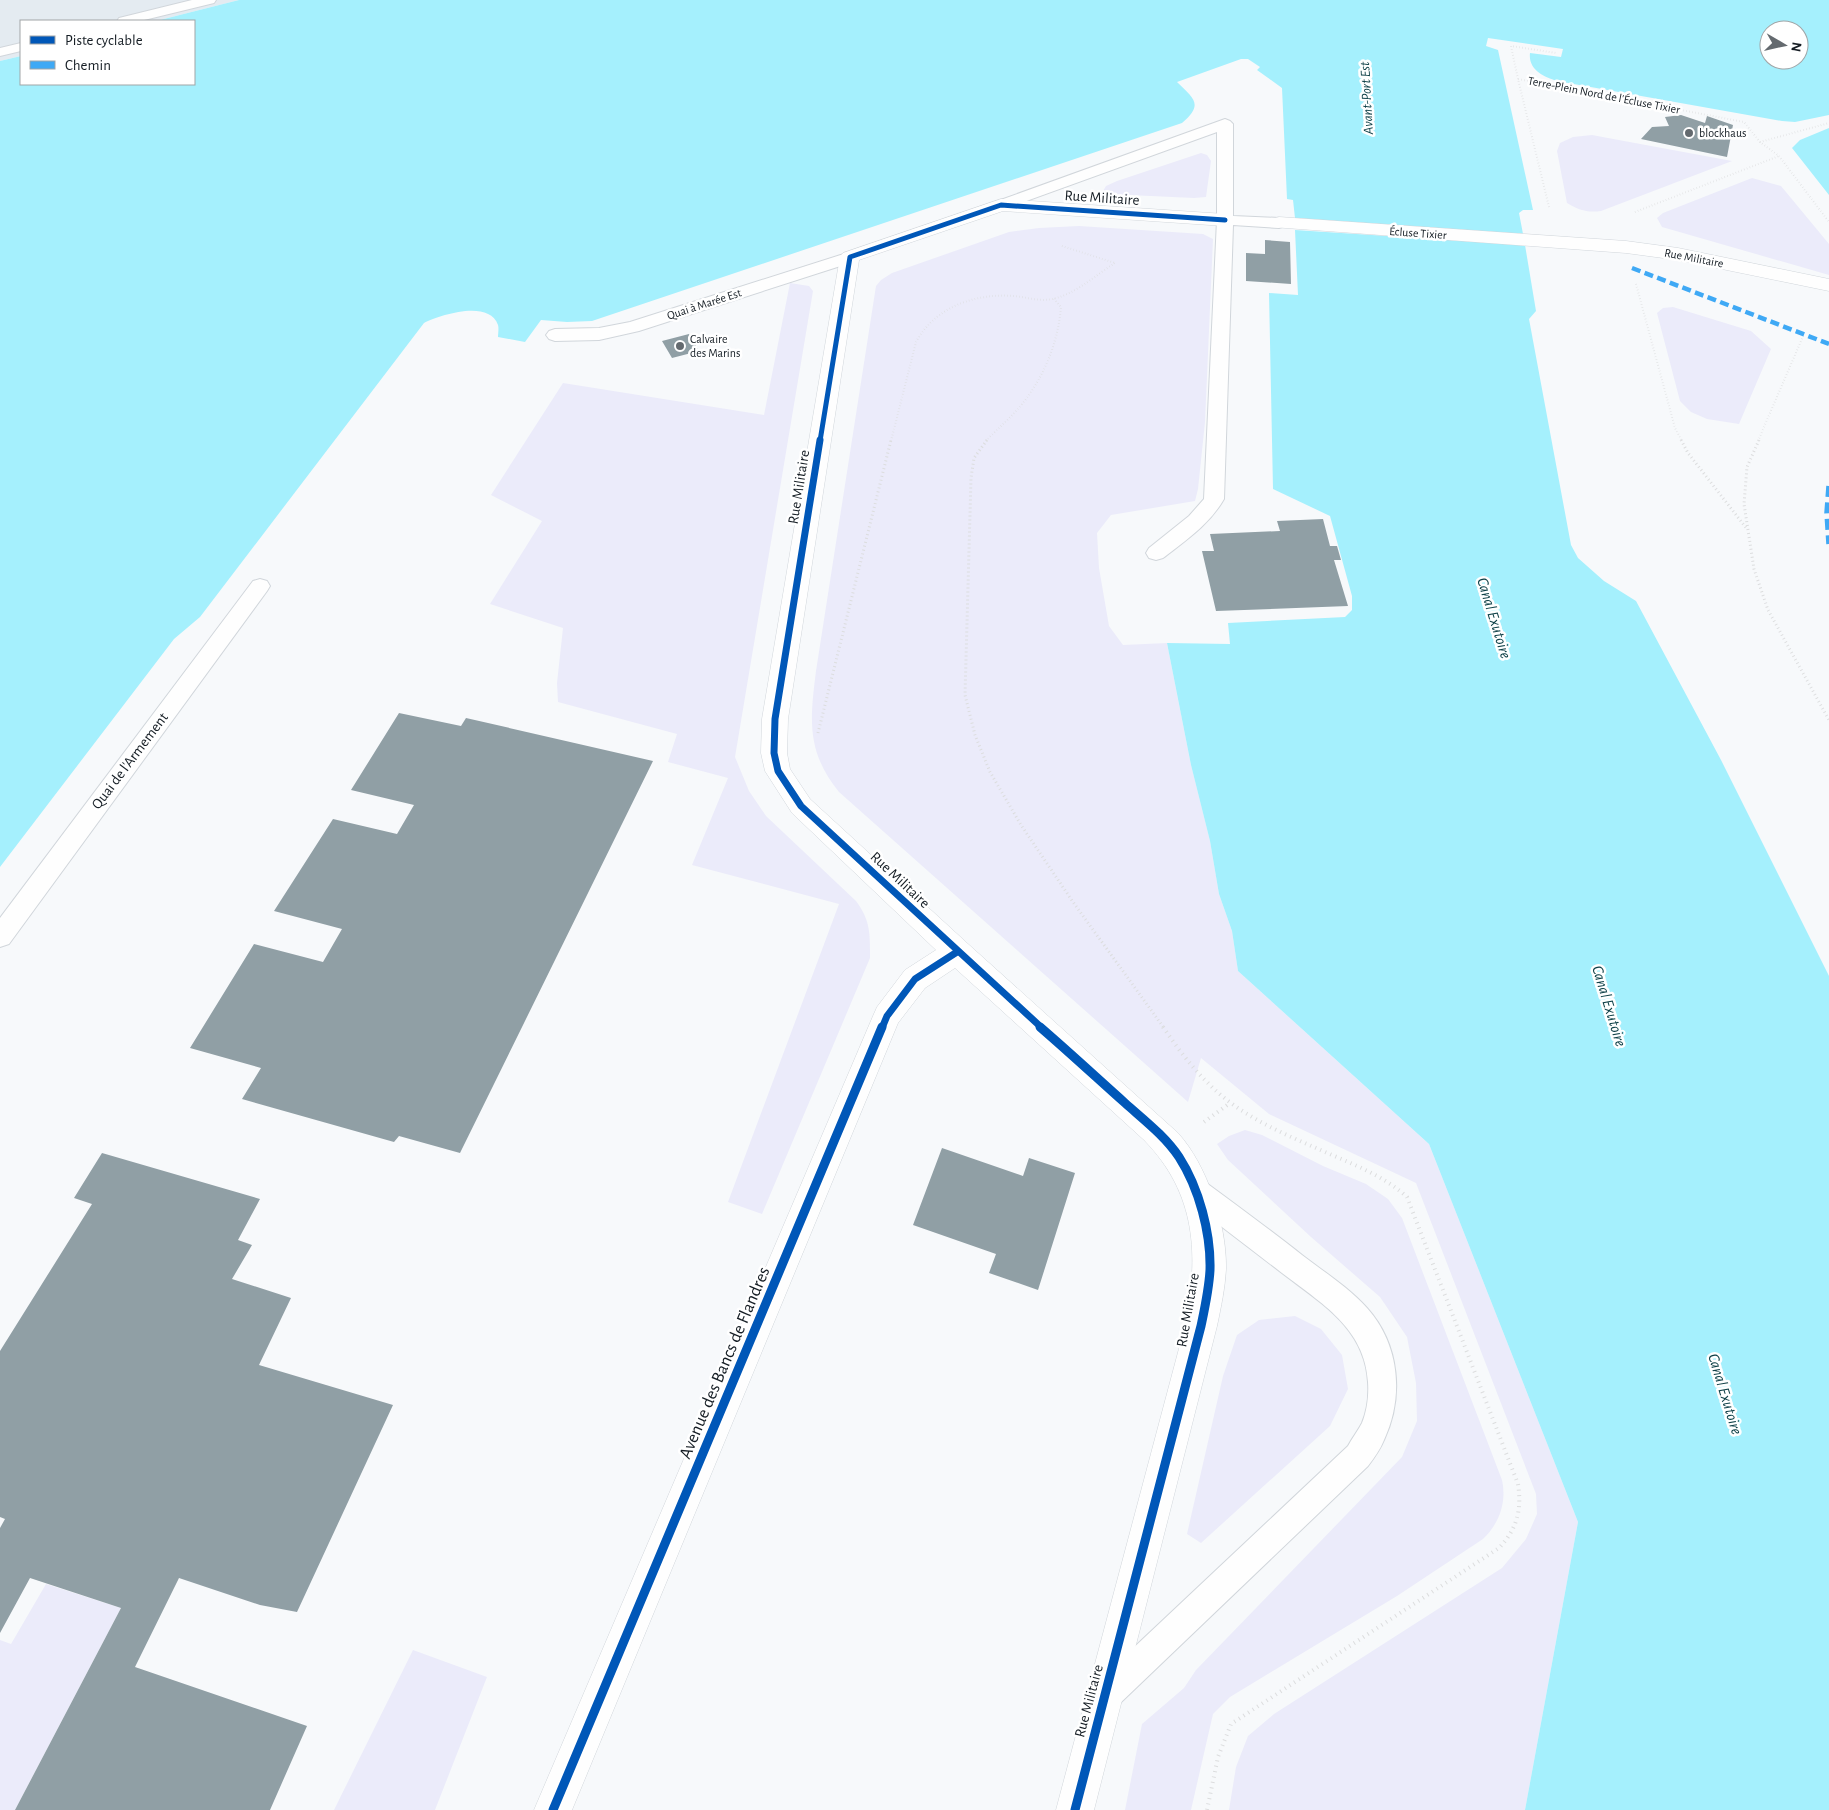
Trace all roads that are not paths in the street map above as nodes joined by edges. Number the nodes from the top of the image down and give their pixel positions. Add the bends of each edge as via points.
1 (209, 0) edge
2 (128, 20) edge
3 (20, 47) edge
4 (0, 52) edge
5 (1001, 206) junction
6 (1225, 220) junction
7 (1279, 223) joint
8 (1558, 242) joint
9 (850, 257) junction
10 (1829, 285) edge
11 (556, 334) dead end
12 (1156, 553) dead end
13 (260, 586) dead end
14 (0, 937) edge
15 (957, 952) junction
16 (1192, 1188) junction
17 (1104, 1698) junction
18 (553, 1810) edge
19 (1075, 1810) edge

1 - 2 lane
3 - 4 lane
5 - 6 street, Rue Militaire
5 - 6 lane via 1225,124
5 - 9 street, Rue Militaire
6 - 7 lane, Rue Militaire
6 - 12 lane via 1214,500 1211,507
7 - 8 street, Écluse Tixier
8 - 10 street, Rue Militaire via 1678,254
9 - 11 lane, Quai à Marée Est via 633,327 599,334
9 - 15 street, Rue Militaire via 775,719 774,753 778,771 801,806
13 - 14 lane, Quai de l'Armement
15 - 16 street, Rue Militaire via 1171,1146 1184,1165
15 - 18 street, Avenue des Bancs de Flandres via 915,979 887,1016
16 - 17 street, Rue Militaire via 1205,1224 1209,1251 1207,1298
16 - 17 lane via 1334,1297 1359,1320 1374,1342 1382,1364 1380,1410 1373,1432 1358,1456
17 - 19 street, Rue Militaire

